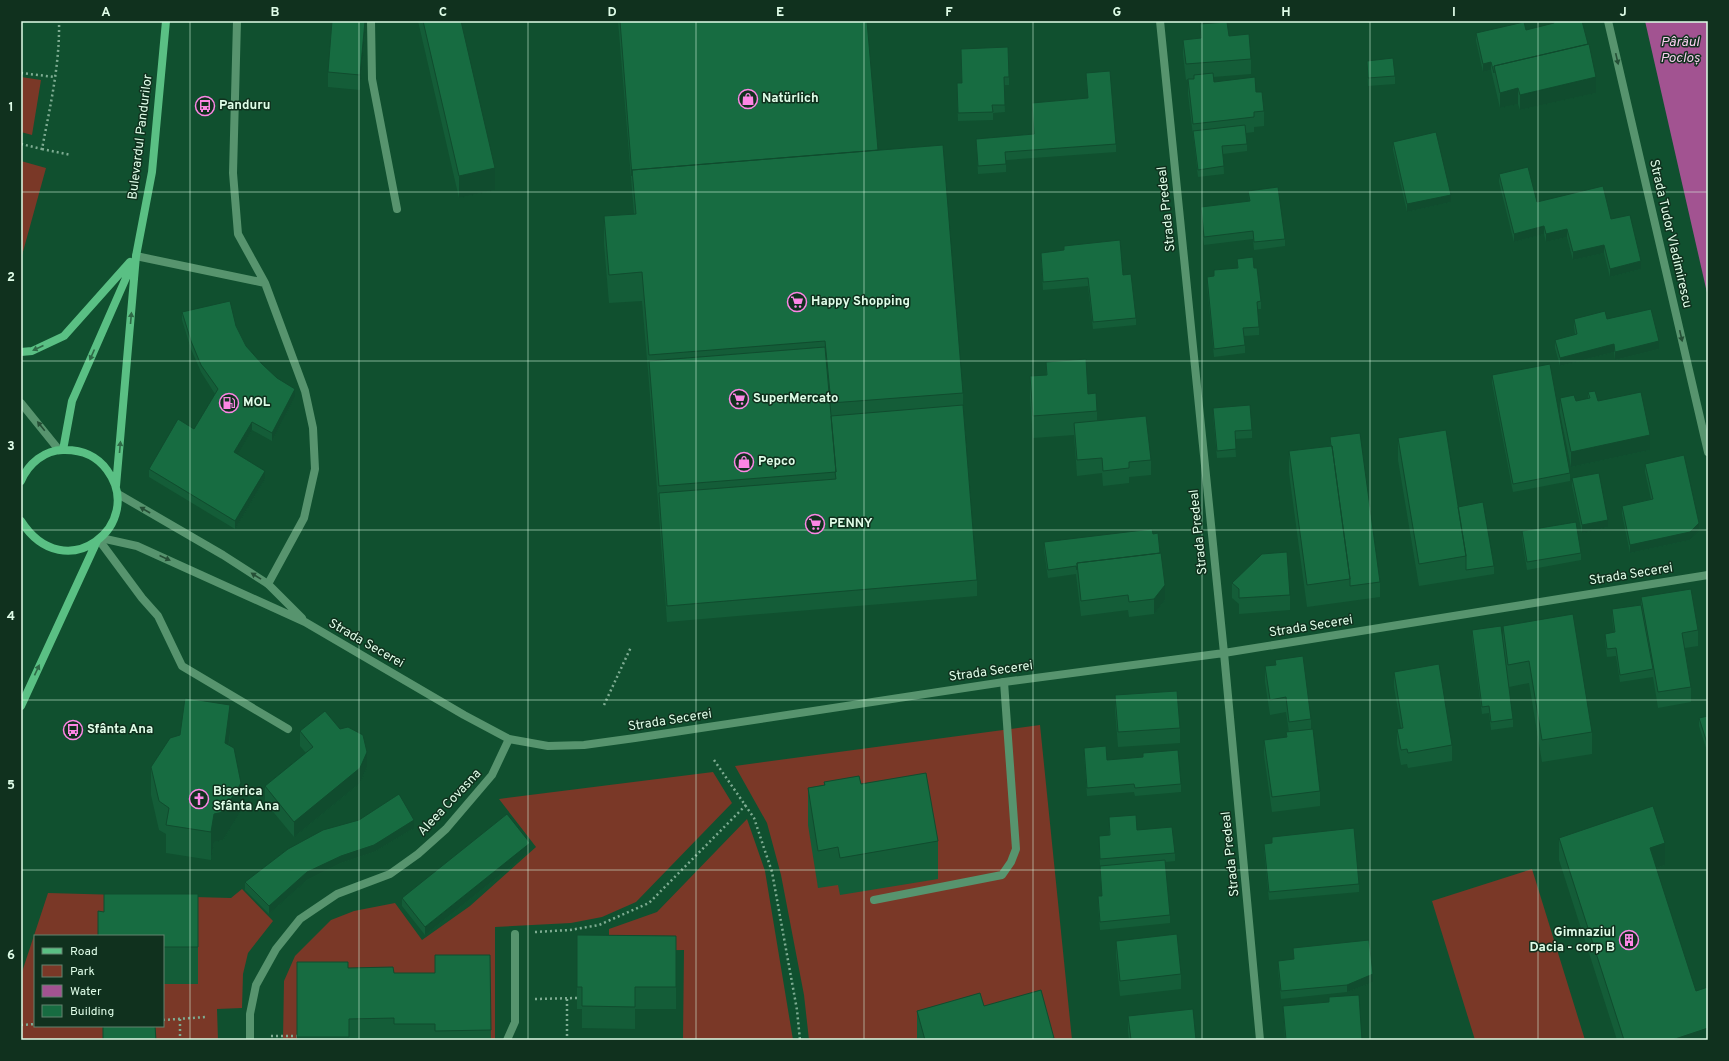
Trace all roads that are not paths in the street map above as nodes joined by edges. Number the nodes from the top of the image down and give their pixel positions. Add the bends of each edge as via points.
1 (166, 21) edge
2 (237, 21) edge
3 (372, 21) edge
4 (1160, 21) edge
5 (1608, 21) edge
6 (397, 209) dead end
7 (136, 256) junction
8 (265, 283) junction
9 (21, 352) edge
10 (21, 403) edge
11 (61, 450) junction
12 (1708, 452) edge
13 (21, 481) edge
14 (117, 490) junction
15 (21, 521) edge
16 (99, 540) junction
17 (1708, 575) edge
18 (268, 584) junction
19 (305, 622) junction
20 (1224, 653) junction
21 (1004, 682) junction
22 (21, 706) edge
23 (288, 729) dead end
24 (509, 738) junction
25 (874, 900) dead end
26 (515, 934) road end
27 (250, 1040) edge
28 (507, 1040) edge
29 (1260, 1040) edge

1 - 7 main road, Bulevardul Pandurilor via 152,172
2 - 8 street via 233,173 238,234
3 - 6 street via 372,79
4 - 20 street, Strada Predeal
5 -> 12 street, Strada Tudor Vladimirescu
7 - 8 street
7 -> 9 main road via 64,336 32,351
7 -> 11 main road, Bulevardul Pandurilor via 72,401
14 -> 7 main road, Bulevardul Pandurilor
8 - 18 street via 305,391 313,428 315,469 304,518
11 -> 10 street
11 - 13 main road via 46,454 34,462
11 - 14 main road via 75,450 96,458 108,471
14 - 16 main road, Bulevardul Pandurilor via 117,510 112,525
18 -> 14 street, Strada Secerei
15 - 16 main road via 40,543 54,549 68,551 84,548
16 -> 19 street, Strada Secerei via 138,546
22 -> 16 main road
16 - 23 street via 158,616 182,666
17 - 20 street, Strada Secerei
18 - 19 street, Strada Secerei
19 - 24 street, Strada Secerei via 464,715
20 - 21 street, Strada Secerei
20 - 29 street, Strada Predeal
21 - 24 street, Strada Secerei via 584,745 548,746
21 - 25 street via 1016,849 1011,862 1002,875
24 - 27 street, Aleea Covasna via 492,775 446,829 418,854 390,874 338,894 300,919 276,948 256,985 250,1014
26 - 28 street via 515,1022

